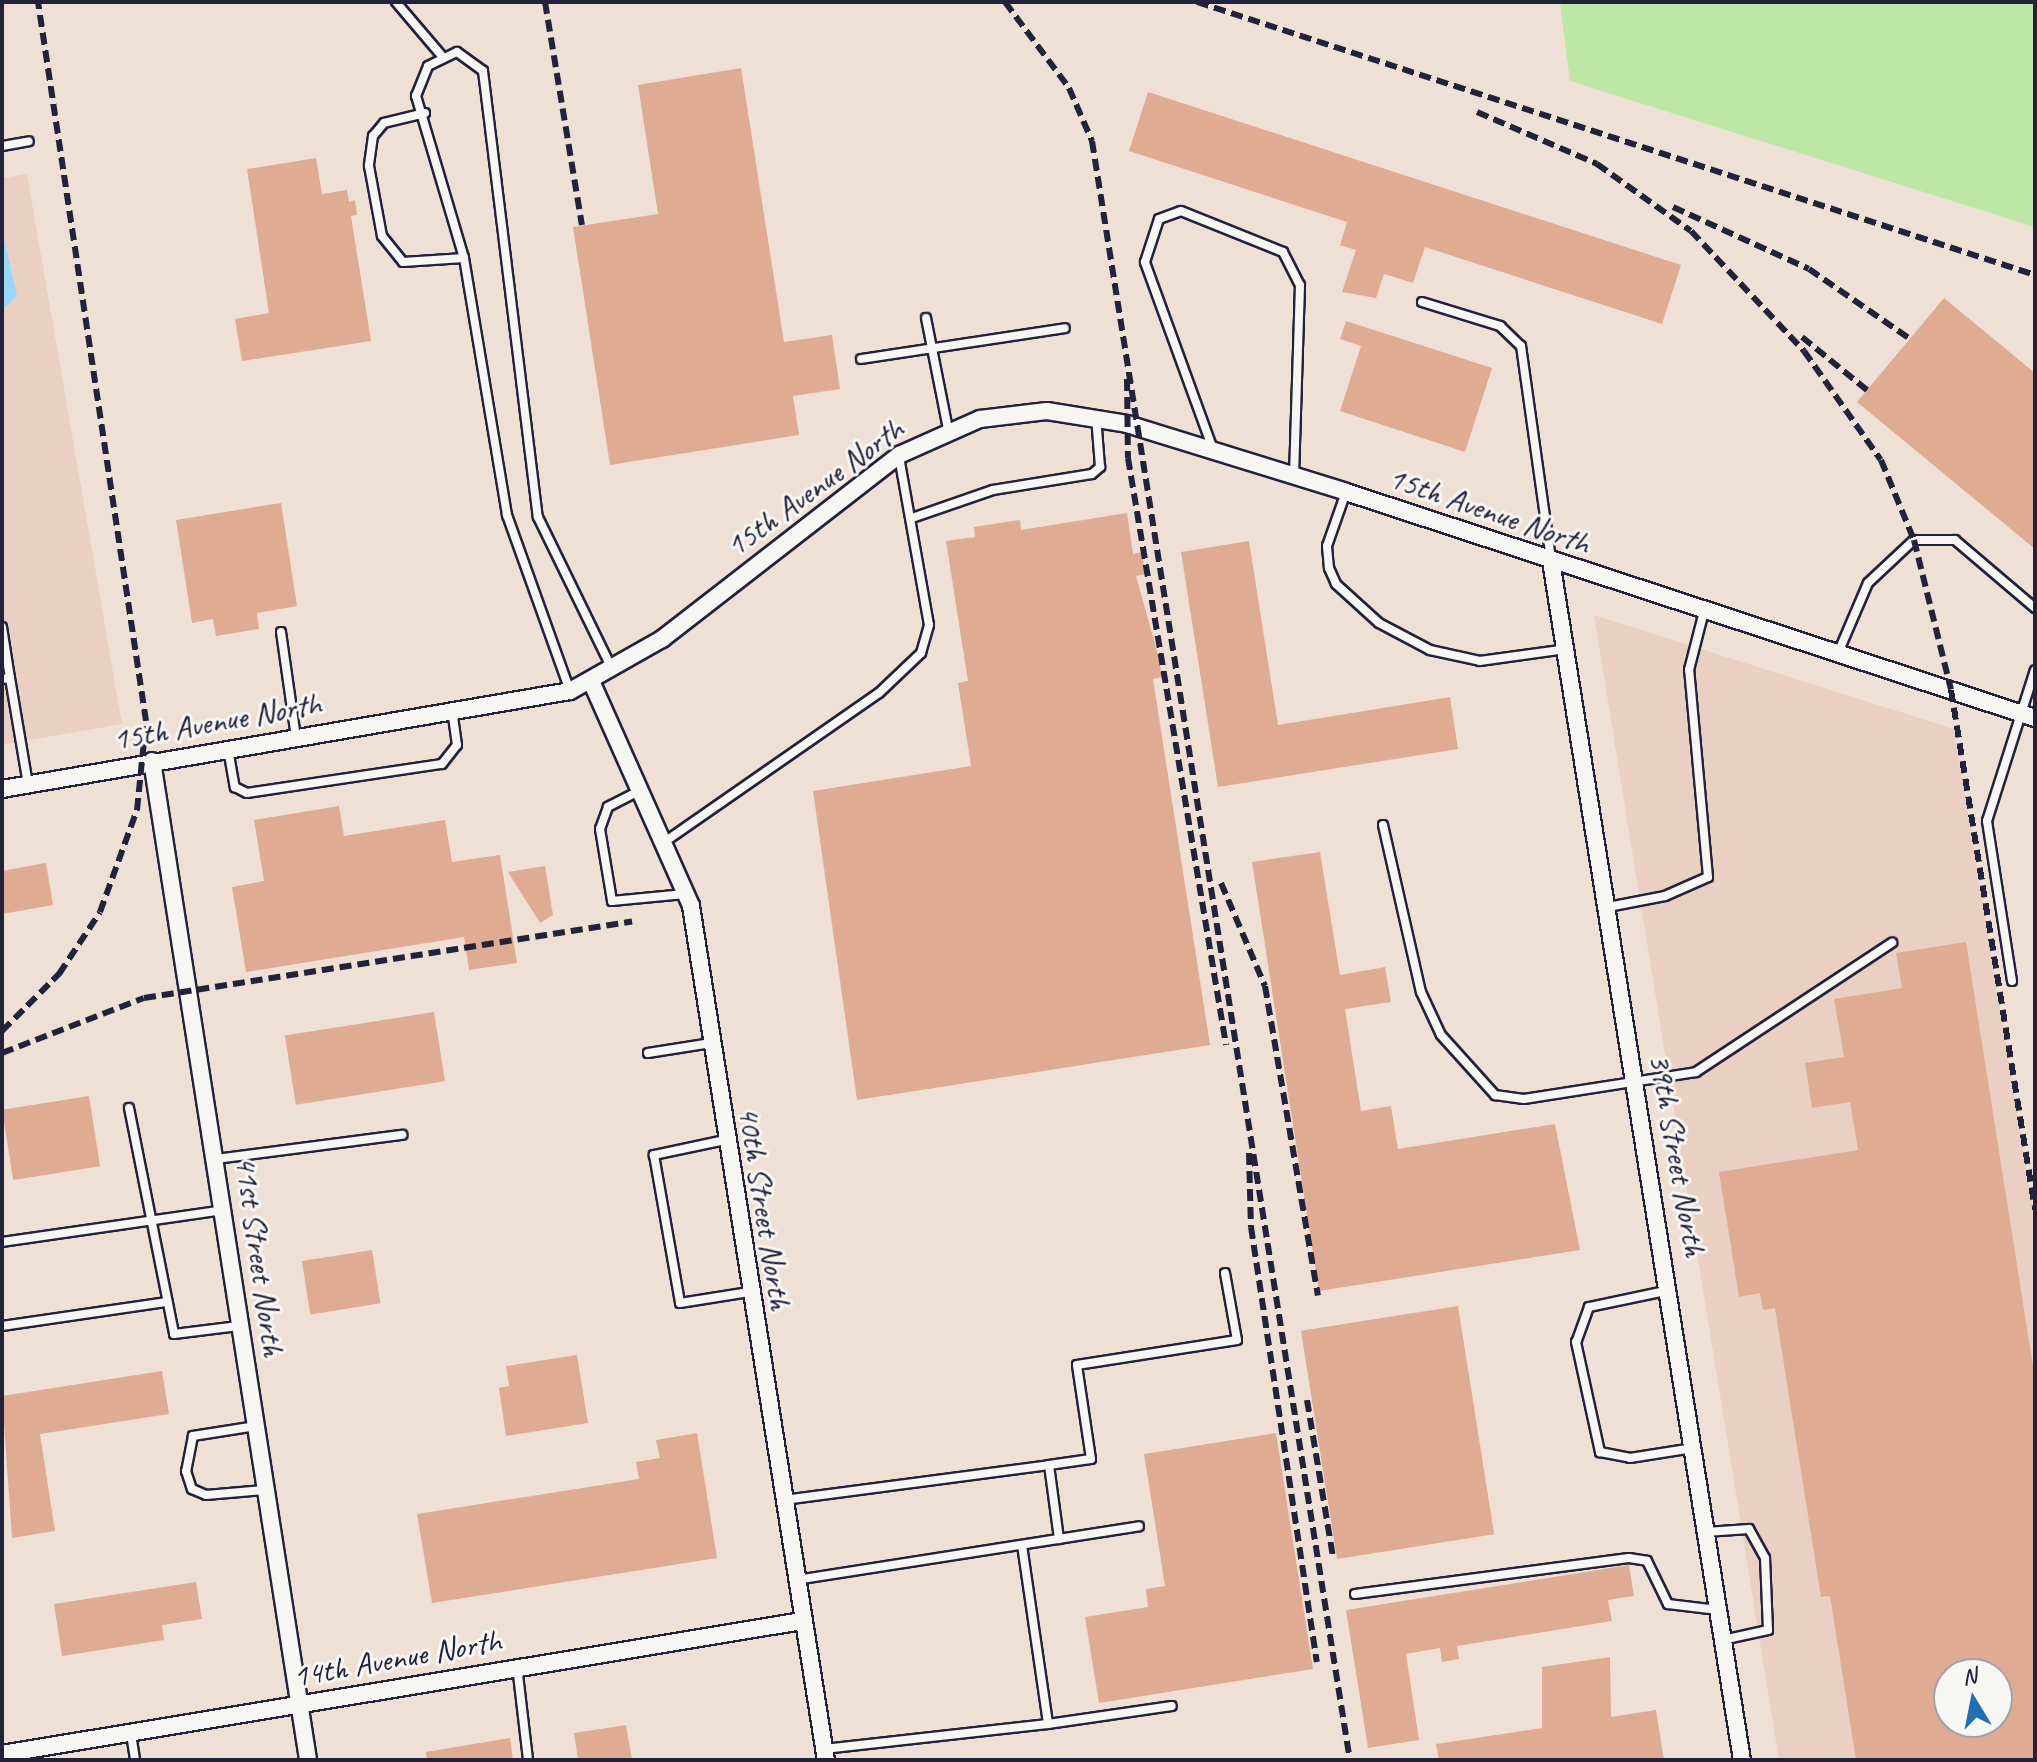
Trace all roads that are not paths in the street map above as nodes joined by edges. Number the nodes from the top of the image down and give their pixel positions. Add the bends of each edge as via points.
1 (396, 2) edge
2 (442, 56) junction
3 (425, 113) junction
4 (29, 141) dead end
5 (2, 146) edge
6 (464, 258) junction
7 (1422, 302) dead end
8 (926, 318) dead end
9 (1065, 328) dead end
10 (932, 348) junction
11 (861, 359) dead end
12 (1095, 416) junction
13 (948, 429) junction
14 (1214, 453) junction
15 (899, 455) junction
16 (1294, 478) junction
17 (1346, 492) junction
18 (912, 518) junction
19 (1551, 561) junction
20 (2035, 608) edge
21 (1704, 611) junction
22 (2, 627) edge
23 (281, 632) dead end
24 (1568, 649) junction
25 (1838, 653) junction
26 (2035, 670) edge
27 (613, 671) junction
28 (6, 678) edge
29 (591, 681) junction
30 (570, 691) junction
31 (452, 709) junction
32 (2016, 713) junction
33 (2035, 718) edge
34 (296, 737) junction
35 (228, 749) junction
36 (152, 761) junction
37 (28, 784) junction
38 (2, 789) edge
39 (640, 791) junction
40 (1383, 825) dead end
41 (663, 843) junction
42 (686, 894) junction
43 (1608, 907) junction
44 (1892, 943) dead end
45 (2012, 981) dead end
46 (711, 1043) junction
47 (648, 1053) dead end
48 (1635, 1083) junction
49 (129, 1108) dead end
50 (402, 1135) dead end
51 (725, 1140) junction
52 (216, 1159) junction
53 (224, 1210) junction
54 (152, 1220) junction
55 (2, 1242) edge
56 (1225, 1273) dead end
57 (1672, 1289) junction
58 (749, 1292) junction
59 (167, 1302) junction
60 (2, 1326) edge
61 (239, 1326) junction
62 (256, 1426) junction
63 (1694, 1448) junction
64 (1049, 1465) junction
65 (264, 1490) junction
66 (780, 1501) junction
67 (1139, 1526) dead end
68 (1706, 1532) junction
69 (1059, 1539) junction
70 (1022, 1545) junction
71 (794, 1581) junction
72 (1355, 1594) dead end
73 (1718, 1610) junction
74 (802, 1621) junction
75 (1723, 1640) junction
76 (517, 1666) junction
77 (299, 1704) junction
78 (1172, 1706) dead end
79 (1048, 1724) junction
80 (131, 1734) junction
81 (2, 1754) edge
82 (825, 1755) edge
83 (135, 1760) edge
84 (308, 1760) edge
85 (528, 1760) edge
86 (1742, 1760) edge

1 - 2 lane
2 - 3 lane via 419,80
2 - 27 lane via 471,56 483,71 538,517
3 - 6 lane
3 - 6 lane via 384,123 373,136 369,166 382,236 403,262
4 - 5 lane
6 - 30 lane via 507,515
7 - 19 lane via 1500,326 1521,346
8 - 10 lane
9 - 10 lane
10 - 11 lane
10 - 13 lane
12 - 13 street, 15th Avenue North via 1013,412
12 - 14 street, 15th Avenue North
12 - 18 lane via 1100,467 1092,474 993,490
13 - 15 street, 15th Avenue North
14 - 16 street, 15th Avenue North
14 - 16 lane via 1145,262 1159,219 1181,211 1283,252 1300,285
15 - 18 lane
15 - 27 street, 15th Avenue North
16 - 17 street, 15th Avenue North
17 - 19 street, 15th Avenue North
17 - 24 lane via 1327,546 1329,568 1336,584 1379,623 1430,650 1480,661
18 - 41 lane via 929,625 921,653 867,702
19 - 21 street, 15th Avenue North
19 - 24 street, 39th Street North
20 - 25 lane via 1955,540 1914,540 1868,583
21 - 25 street, 15th Avenue North
21 - 43 lane via 1689,670 1708,877 1676,893
22 - 28 lane
23 - 34 lane
24 - 43 street, 39th Street North
25 - 32 street, 15th Avenue North
26 - 32 lane
27 - 29 street, 15th Avenue North
28 - 37 lane
29 - 30 street, 15th Avenue North
29 - 39 street, 40th Street North
30 - 31 street, 15th Avenue North
31 - 34 street, 15th Avenue North
31 - 35 lane via 457,745 442,764 247,793 235,787
32 - 33 street, 15th Avenue North
32 - 45 lane via 1987,821
34 - 35 street, 15th Avenue North
35 - 36 street, 15th Avenue North
36 - 37 street, 15th Avenue North
36 - 52 street, 41st Street North
37 - 38 street, 15th Avenue North
39 - 41 street, 40th Street North
39 - 42 lane via 608,807 600,829 612,901
40 - 48 lane via 1421,992 1441,1035 1473,1074 1495,1095 1524,1099
41 - 42 street, 40th Street North
42 - 46 street, 40th Street North
43 - 48 street, 39th Street North
44 - 48 lane via 1696,1072
46 - 47 lane
46 - 51 street, 40th Street North
48 - 57 street, 39th Street North
49 - 54 lane
50 - 52 lane
51 - 58 street, 40th Street North
51 - 58 lane via 654,1155 680,1303
52 - 53 street, 41st Street North
53 - 54 lane
53 - 61 street, 41st Street North
54 - 55 lane
54 - 59 lane
56 - 64 lane via 1237,1340 1077,1365 1091,1459
57 - 63 street, 39th Street North
57 - 63 lane via 1589,1307 1576,1342 1600,1452 1630,1458
58 - 66 street, 40th Street North
59 - 60 lane
59 - 61 lane via 174,1334
61 - 62 street, 41st Street North
62 - 65 street, 41st Street North
62 - 65 lane via 193,1436 186,1471 192,1489 206,1495
63 - 68 street, 39th Street North
64 - 66 lane
64 - 69 lane
65 - 77 street, 41st Street North
66 - 71 street, 40th Street North
67 - 69 lane
68 - 73 street, 39th Street North
68 - 75 lane via 1749,1529 1765,1558 1768,1630
69 - 70 lane
70 - 71 lane
70 - 79 lane
71 - 74 street, 40th Street North
72 - 73 lane via 1629,1558 1647,1561 1668,1604
73 - 75 street, 39th Street North
74 - 76 street, 14th Avenue North
74 - 82 street, 40th Street North
75 - 86 street, 39th Street North
76 - 77 street, 14th Avenue North
76 - 85 lane
77 - 80 street, 14th Avenue North
77 - 84 street, 41st Street North
78 - 79 lane
79 - 82 lane
80 - 81 street, 14th Avenue North
80 - 83 lane

